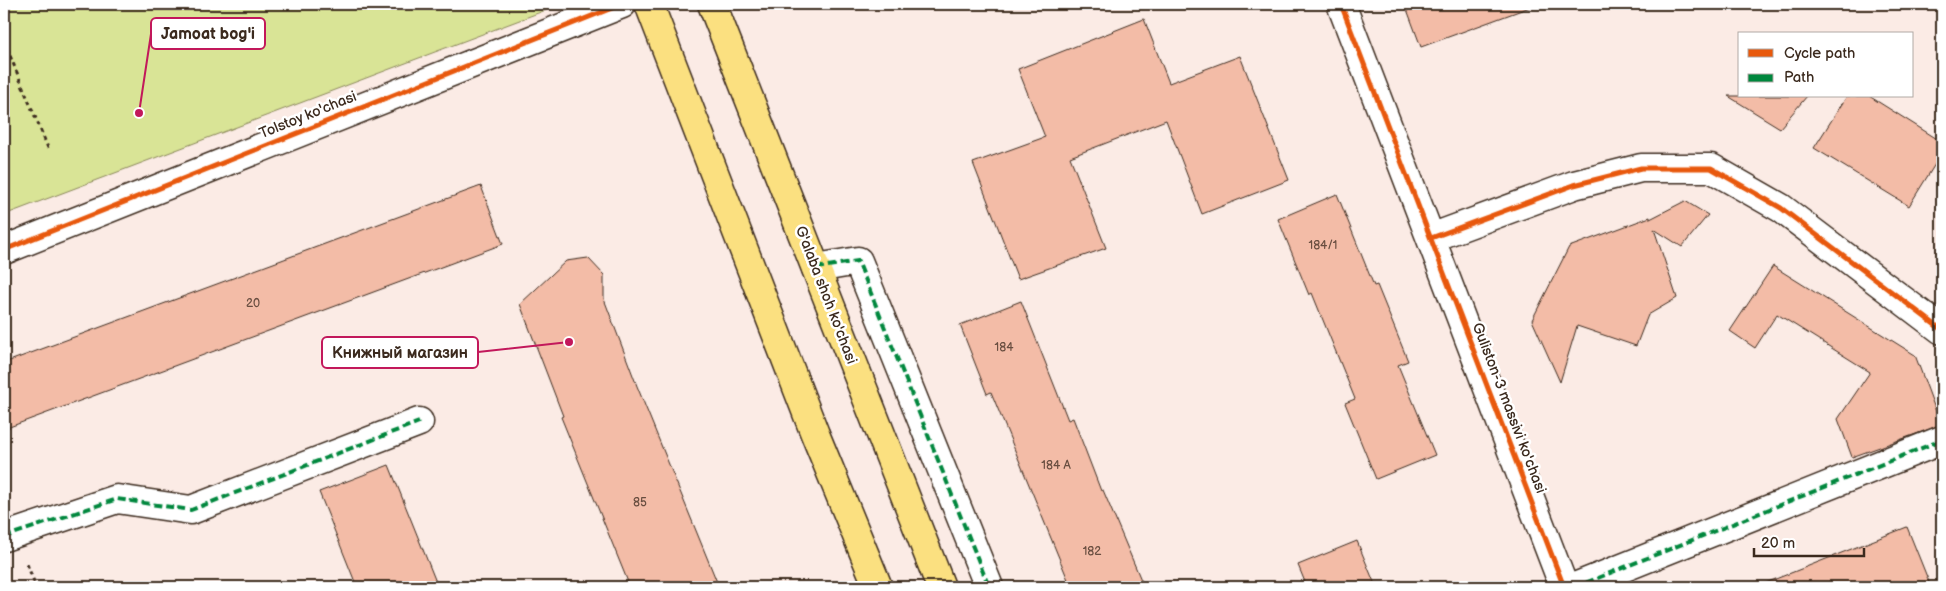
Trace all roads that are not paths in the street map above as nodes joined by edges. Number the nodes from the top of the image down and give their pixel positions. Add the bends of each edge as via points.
1 (622, 4) edge
2 (649, 4) edge
3 (712, 4) edge
4 (1342, 4) edge
5 (1431, 238) junction
6 (4, 250) edge
7 (816, 268) junction
8 (1942, 330) edge
9 (419, 422) dead end
10 (1942, 440) edge
11 (4, 537) edge
12 (878, 587) edge
13 (941, 587) edge
14 (989, 587) edge
15 (1564, 587) edge
16 (1575, 587) edge

1 - 6 street, Tolstoy ko'chasi
2 - 12 main road via 811,425
3 - 7 main road, G'alaba shoh ko'chasi
4 - 5 street, Guliston-3 massivi ko'chasi
5 - 8 street via 1574,185 1641,168 1711,168 1781,208
5 - 15 street, Guliston-3 massivi ko'chasi
7 - 13 main road, G'alaba shoh ko'chasi
7 - 14 street via 858,261
9 - 11 street via 191,510 117,499
10 - 16 street

